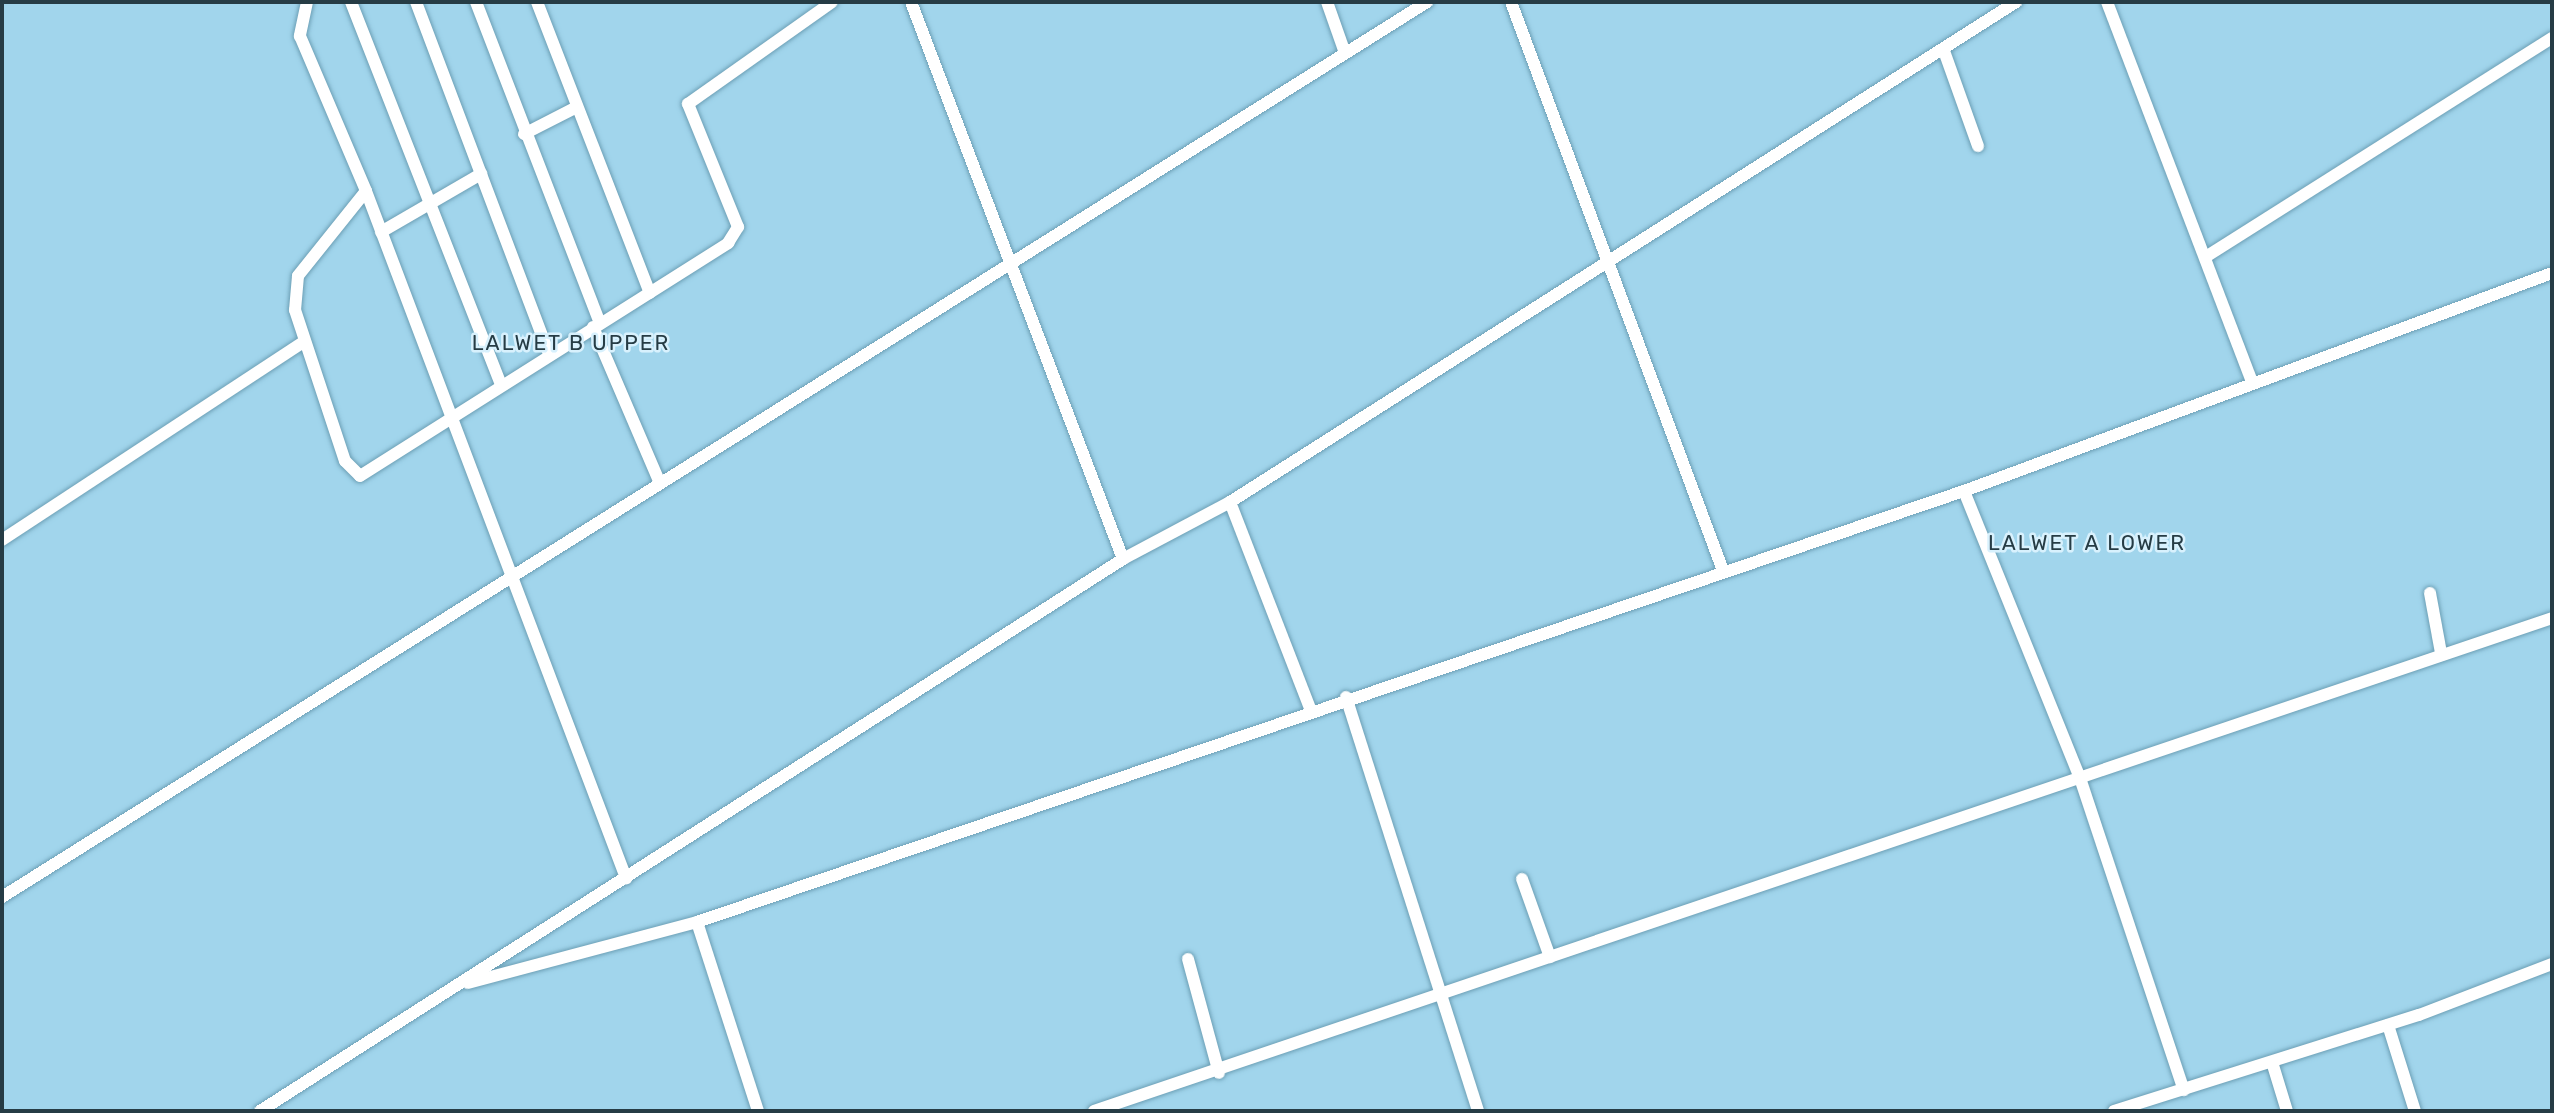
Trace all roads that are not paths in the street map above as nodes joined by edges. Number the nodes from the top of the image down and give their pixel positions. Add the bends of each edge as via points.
1 (307, 2) edge
2 (351, 2) edge
3 (416, 2) edge
4 (476, 2) edge
5 (537, 2) edge
6 (832, 2) edge
7 (911, 2) edge
8 (1327, 2) edge
9 (1427, 2) edge
10 (1511, 2) edge
11 (2016, 2) edge
12 (2107, 2) edge
13 (2552, 38) edge
14 (1944, 51) junction
15 (1345, 53) junction
16 (577, 107) junction
17 (524, 134) junction
18 (1978, 146) dead end
19 (481, 174) junction
20 (366, 191) junction
21 (431, 203) junction
22 (381, 232) junction
23 (2207, 256) junction
24 (1008, 262) junction
25 (1607, 264) junction
26 (2552, 273) edge
27 (650, 293) junction
28 (596, 325) junction
29 (304, 342) junction
30 (549, 354) junction
31 (2251, 380) junction
32 (501, 385) junction
33 (449, 419) junction
34 (659, 481) junction
35 (1964, 491) junction
36 (1230, 502) junction
37 (2, 540) edge
38 (1123, 559) junction
39 (1721, 568) junction
40 (509, 577) junction
41 (2430, 593) dead end
42 (2552, 618) edge
43 (2441, 653) junction
44 (1346, 697) junction
45 (1310, 708) junction
46 (2080, 778) junction
47 (626, 878) junction
48 (1522, 879) dead end
49 (2, 897) edge
50 (697, 922) junction
51 (1550, 957) junction
52 (1188, 959) dead end
53 (2552, 964) edge
54 (468, 983) junction
55 (1440, 994) junction
56 (2388, 1025) junction
57 (2272, 1062) junction
58 (1219, 1073) junction
59 (2184, 1090) junction
60 (260, 1111) edge
61 (758, 1111) edge
62 (1094, 1111) edge
63 (1478, 1111) edge
64 (2114, 1111) edge
65 (2287, 1111) edge
66 (2415, 1111) edge

1 - 20 street via 300,36
2 - 21 street
3 - 19 street
4 - 17 street
5 - 16 street
6 - 27 street via 692,96 689,114 738,227 719,251
7 - 24 street
8 - 15 street
9 - 15 street
10 - 25 street
11 - 14 street
12 - 23 street
13 - 23 street
14 - 18 street
14 - 25 street
15 - 24 street
16 - 17 street
16 - 27 street
17 - 28 street
19 - 21 street
19 - 30 street
20 - 22 street
20 - 29 street via 298,276 295,310
21 - 22 street
21 - 32 street
22 - 33 street
23 - 31 street
24 - 34 street
24 - 38 street
25 - 36 street
25 - 39 street
26 - 31 street
27 - 28 street
28 - 30 street
28 - 34 street
29 - 33 street via 355,476
29 - 37 street
30 - 32 street
31 - 35 street
32 - 33 street
33 - 40 street
34 - 40 street
35 - 39 street
35 - 46 street
36 - 38 street
36 - 45 street
38 - 47 street
39 - 44 street
40 - 47 street
40 - 49 street
41 - 43 street
42 - 43 street
43 - 46 street
44 - 45 street
44 - 55 street
45 - 50 street
46 - 51 street
46 - 59 street
47 - 54 street
48 - 51 street
50 - 54 street
50 - 61 street
51 - 55 street
52 - 58 street
53 - 56 street
54 - 60 street
55 - 58 street
55 - 63 street
56 - 57 street
56 - 66 street
57 - 59 street
57 - 65 street
58 - 62 street
59 - 64 street

